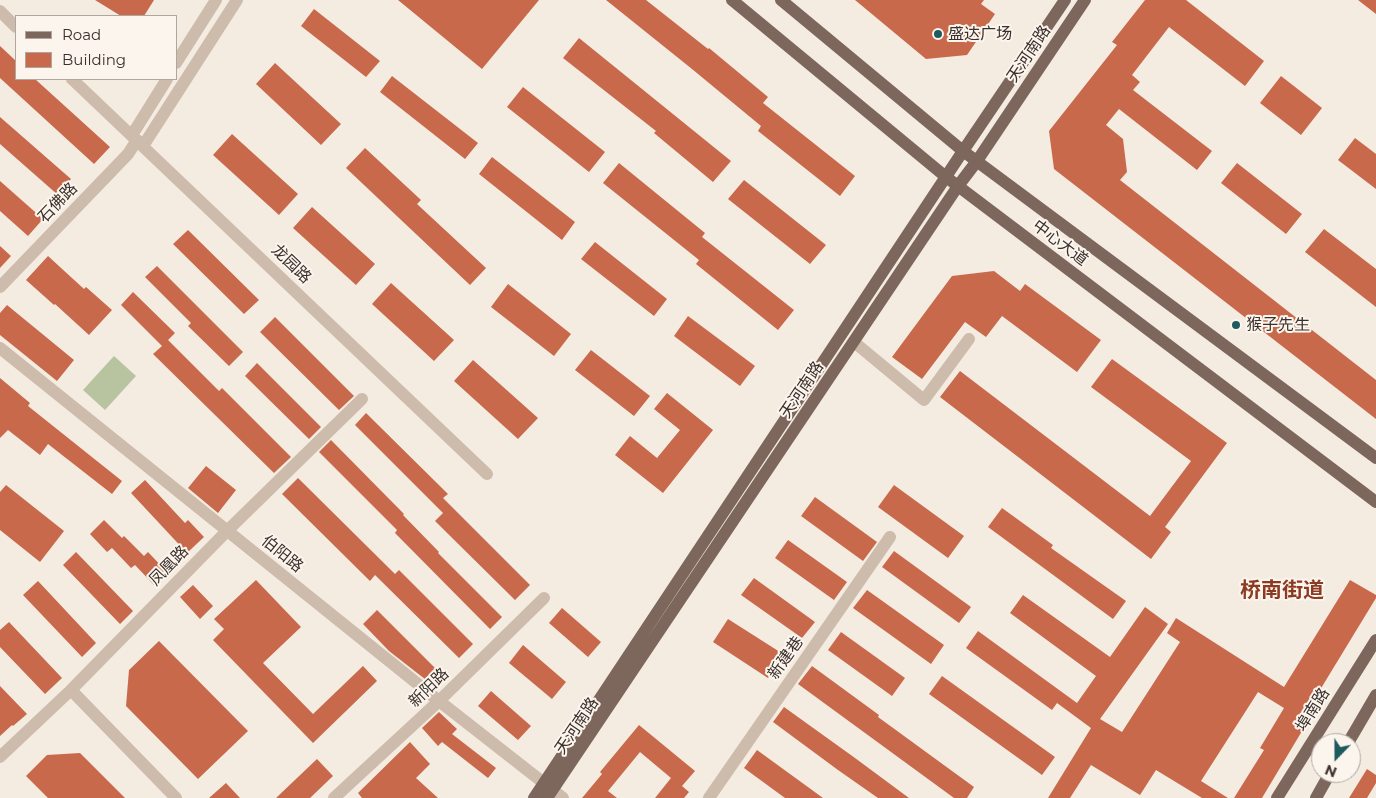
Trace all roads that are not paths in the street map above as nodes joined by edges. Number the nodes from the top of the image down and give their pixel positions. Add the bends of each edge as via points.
1 (216, 0) edge
2 (237, 0) edge
3 (732, 0) edge
4 (781, 0) edge
5 (1066, 0) edge
6 (1086, 0) edge
7 (0, 11) edge
8 (15, 26) edge
9 (178, 60) edge
10 (73, 80) edge
11 (167, 80) edge
12 (137, 140) junction
13 (963, 151) junction
14 (977, 161) junction
15 (946, 177) junction
16 (958, 186) junction
17 (0, 287) edge
18 (969, 340) dead end
19 (854, 342) junction
20 (0, 348) edge
21 (362, 399) dead end
22 (1376, 458) edge
23 (486, 474) dead end
24 (1376, 502) edge
25 (227, 531) junction
26 (890, 537) dead end
27 (544, 598) dead end
28 (1376, 640) edge
29 (71, 690) junction
30 (1376, 695) edge
31 (439, 701) junction
32 (1354, 733) edge
33 (0, 757) edge
34 (1324, 783) edge
35 (552, 792) edge
36 (176, 798) edge
37 (334, 798) edge
38 (534, 798) edge
39 (709, 798) edge
40 (1277, 798) edge
41 (1316, 798) edge

1 - 9 street
2 - 12 street, 石佛路
3 - 15 main road, 中心大道
4 - 13 main road, 中心大道
5 - 13 main road, 天河南路
6 - 14 main road, 天河南路
7 - 8 street
10 - 12 street, 龙园路
11 - 12 street, 石佛路
12 - 17 street, 石佛路 via 128,154
12 - 23 street, 龙园路
13 - 14 main road, 中心大道
13 - 15 main road, 天河南路
14 - 16 main road, 天河南路
14 - 22 main road, 中心大道
15 - 16 main road, 中心大道
15 - 35 main road, 天河南路
16 - 19 main road, 天河南路
16 - 24 main road, 中心大道
18 - 19 street via 924,400
19 - 35 main road, 天河南路
20 - 25 street, 伯阳路
21 - 25 street, 凤凰路
25 - 29 street, 凤凰路
25 - 31 street, 伯阳路
26 - 39 street, 新建巷
27 - 31 street, 新阳路
28 - 40 main road, 埠南路
29 - 33 street, 凤凰路
29 - 36 street
30 - 32 main road
31 - 35 street, 伯阳路
31 - 37 street, 新阳路
34 - 41 main road
35 - 38 main road, 天河南路

